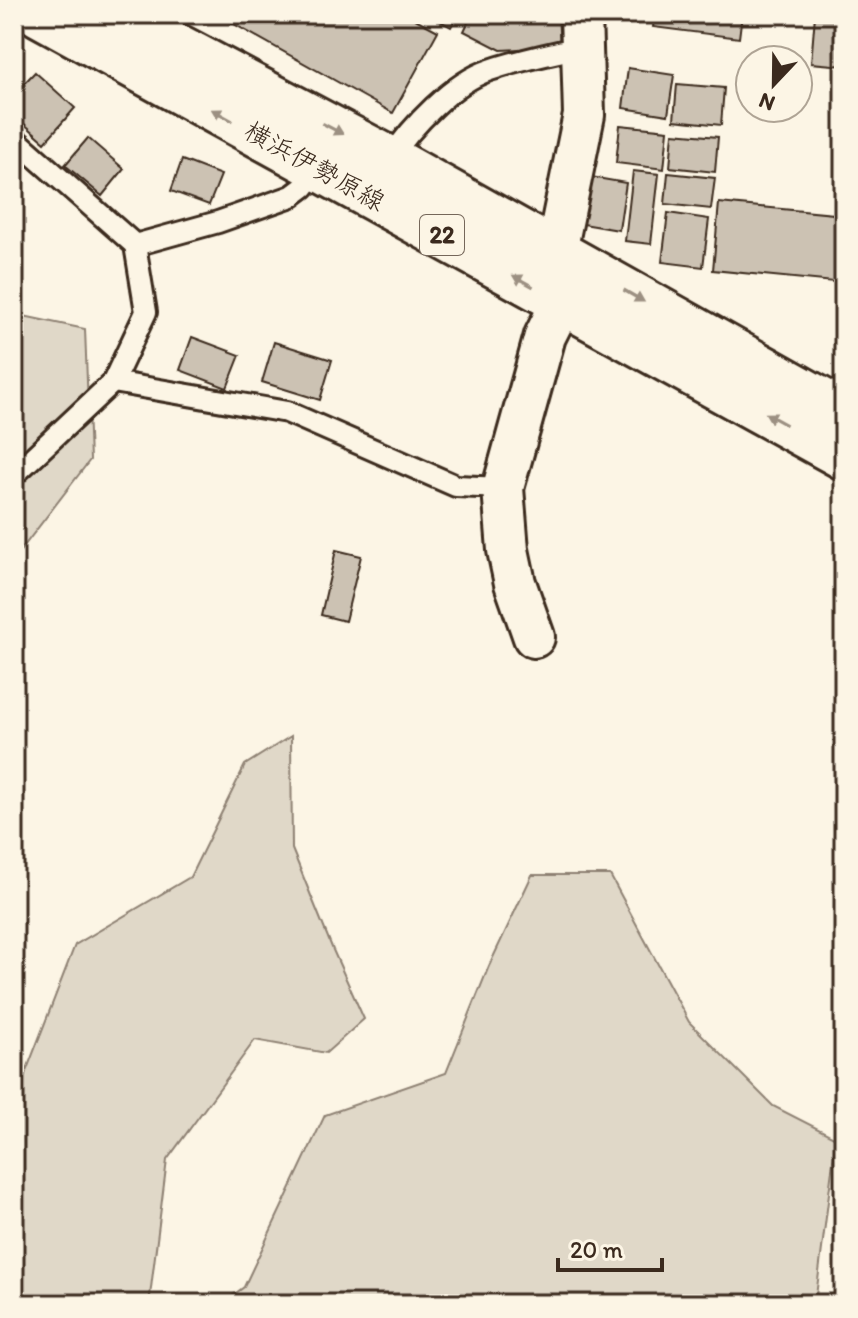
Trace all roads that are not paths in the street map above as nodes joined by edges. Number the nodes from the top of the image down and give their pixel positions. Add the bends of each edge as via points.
1 (39, 14) edge
2 (116, 14) edge
3 (580, 30) edge
4 (14, 138) edge
5 (390, 159) junction
6 (319, 168) junction
7 (135, 245) junction
8 (556, 252) junction
9 (562, 302) junction
10 (113, 382) junction
11 (844, 413) edge
12 (844, 457) edge
13 (14, 475) edge
14 (503, 488) junction
15 (534, 637) dead end

6 -> 1 main road, 横浜伊勢原線 / 22
2 -> 5 main road, 横浜伊勢原線 / 22
3 - 5 lane via 487,71 447,96 405,135
3 - 8 street via 584,115
4 - 7 lane
5 - 8 main road, 横浜伊勢原線 / 22
6 - 7 lane via 292,196
9 -> 6 main road, 横浜伊勢原線 / 22
7 - 10 lane via 146,312
8 -> 11 main road, 横浜伊勢原線 / 22
12 -> 9 main road, 横浜伊勢原線 / 22
9 - 14 street via 545,336
10 - 13 lane
10 - 14 lane via 287,412 456,486
14 - 15 street via 513,572

